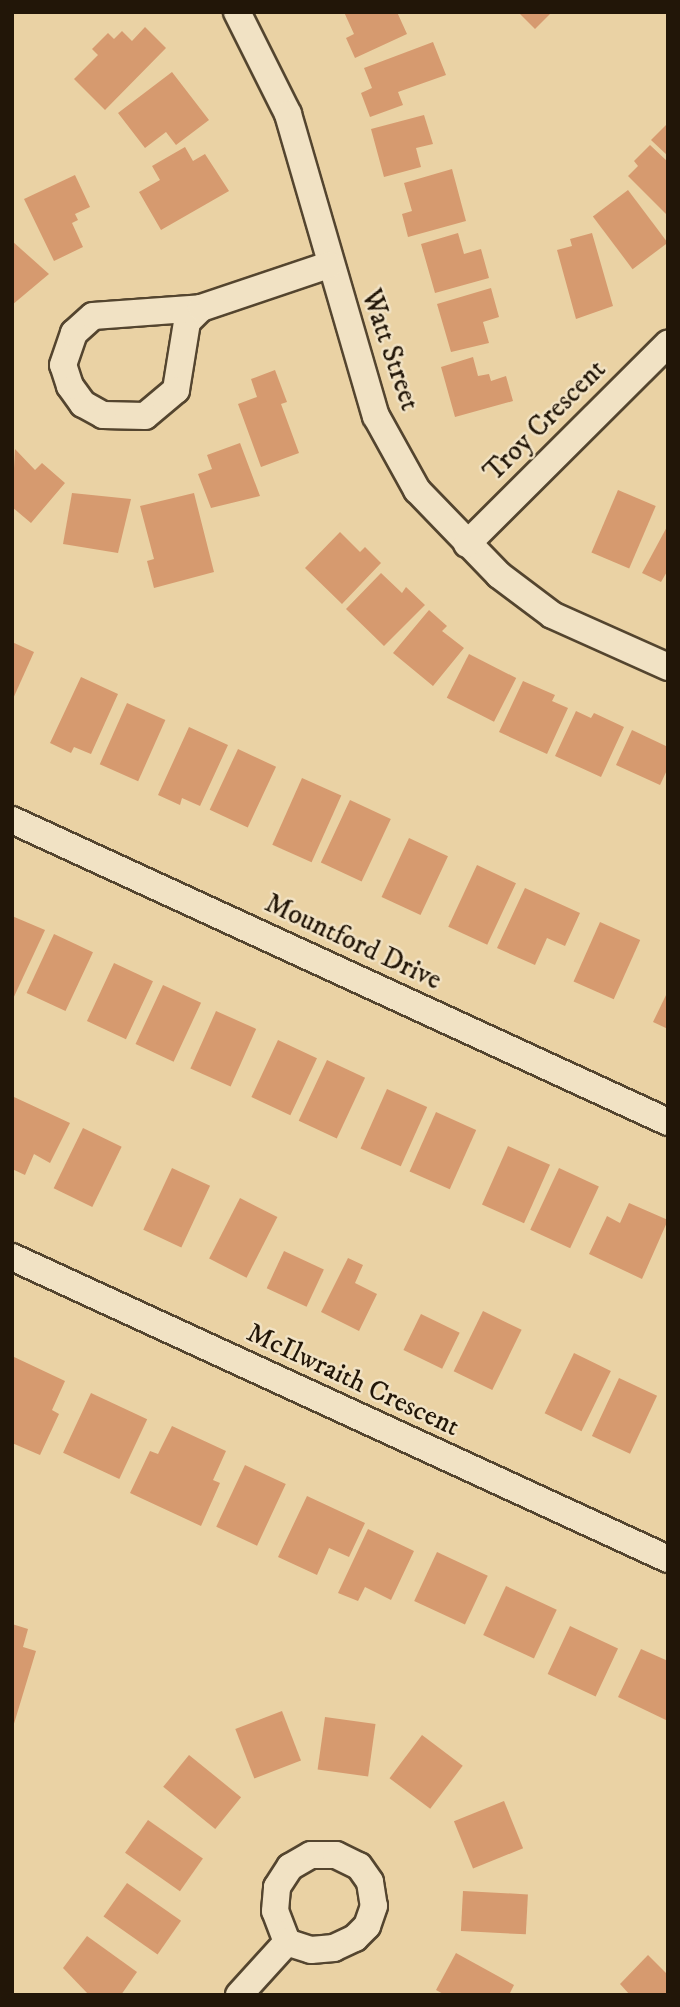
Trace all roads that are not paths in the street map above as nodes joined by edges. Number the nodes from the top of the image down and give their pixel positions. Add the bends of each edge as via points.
1 (237, 12) edge
2 (329, 265) junction
3 (201, 308) junction
4 (668, 344) edge
5 (467, 544) junction
6 (668, 667) edge
7 (12, 820) edge
8 (668, 1122) edge
9 (12, 1257) edge
10 (668, 1559) edge
11 (287, 1942) dead end
12 (239, 1995) edge

1 - 2 street, Watt Street via 288,114
2 - 3 street
2 - 5 street, Watt Street via 376,416 417,489
3 - 3 street via 93,316 74,333 63,365 70,386 83,404 103,415 145,416 176,390 187,322
4 - 5 street, Troy Crescent
5 - 6 street, Watt Street via 552,615
7 - 8 street, Mountford Drive
9 - 10 street, McIlwraith Crescent
11 - 12 street

